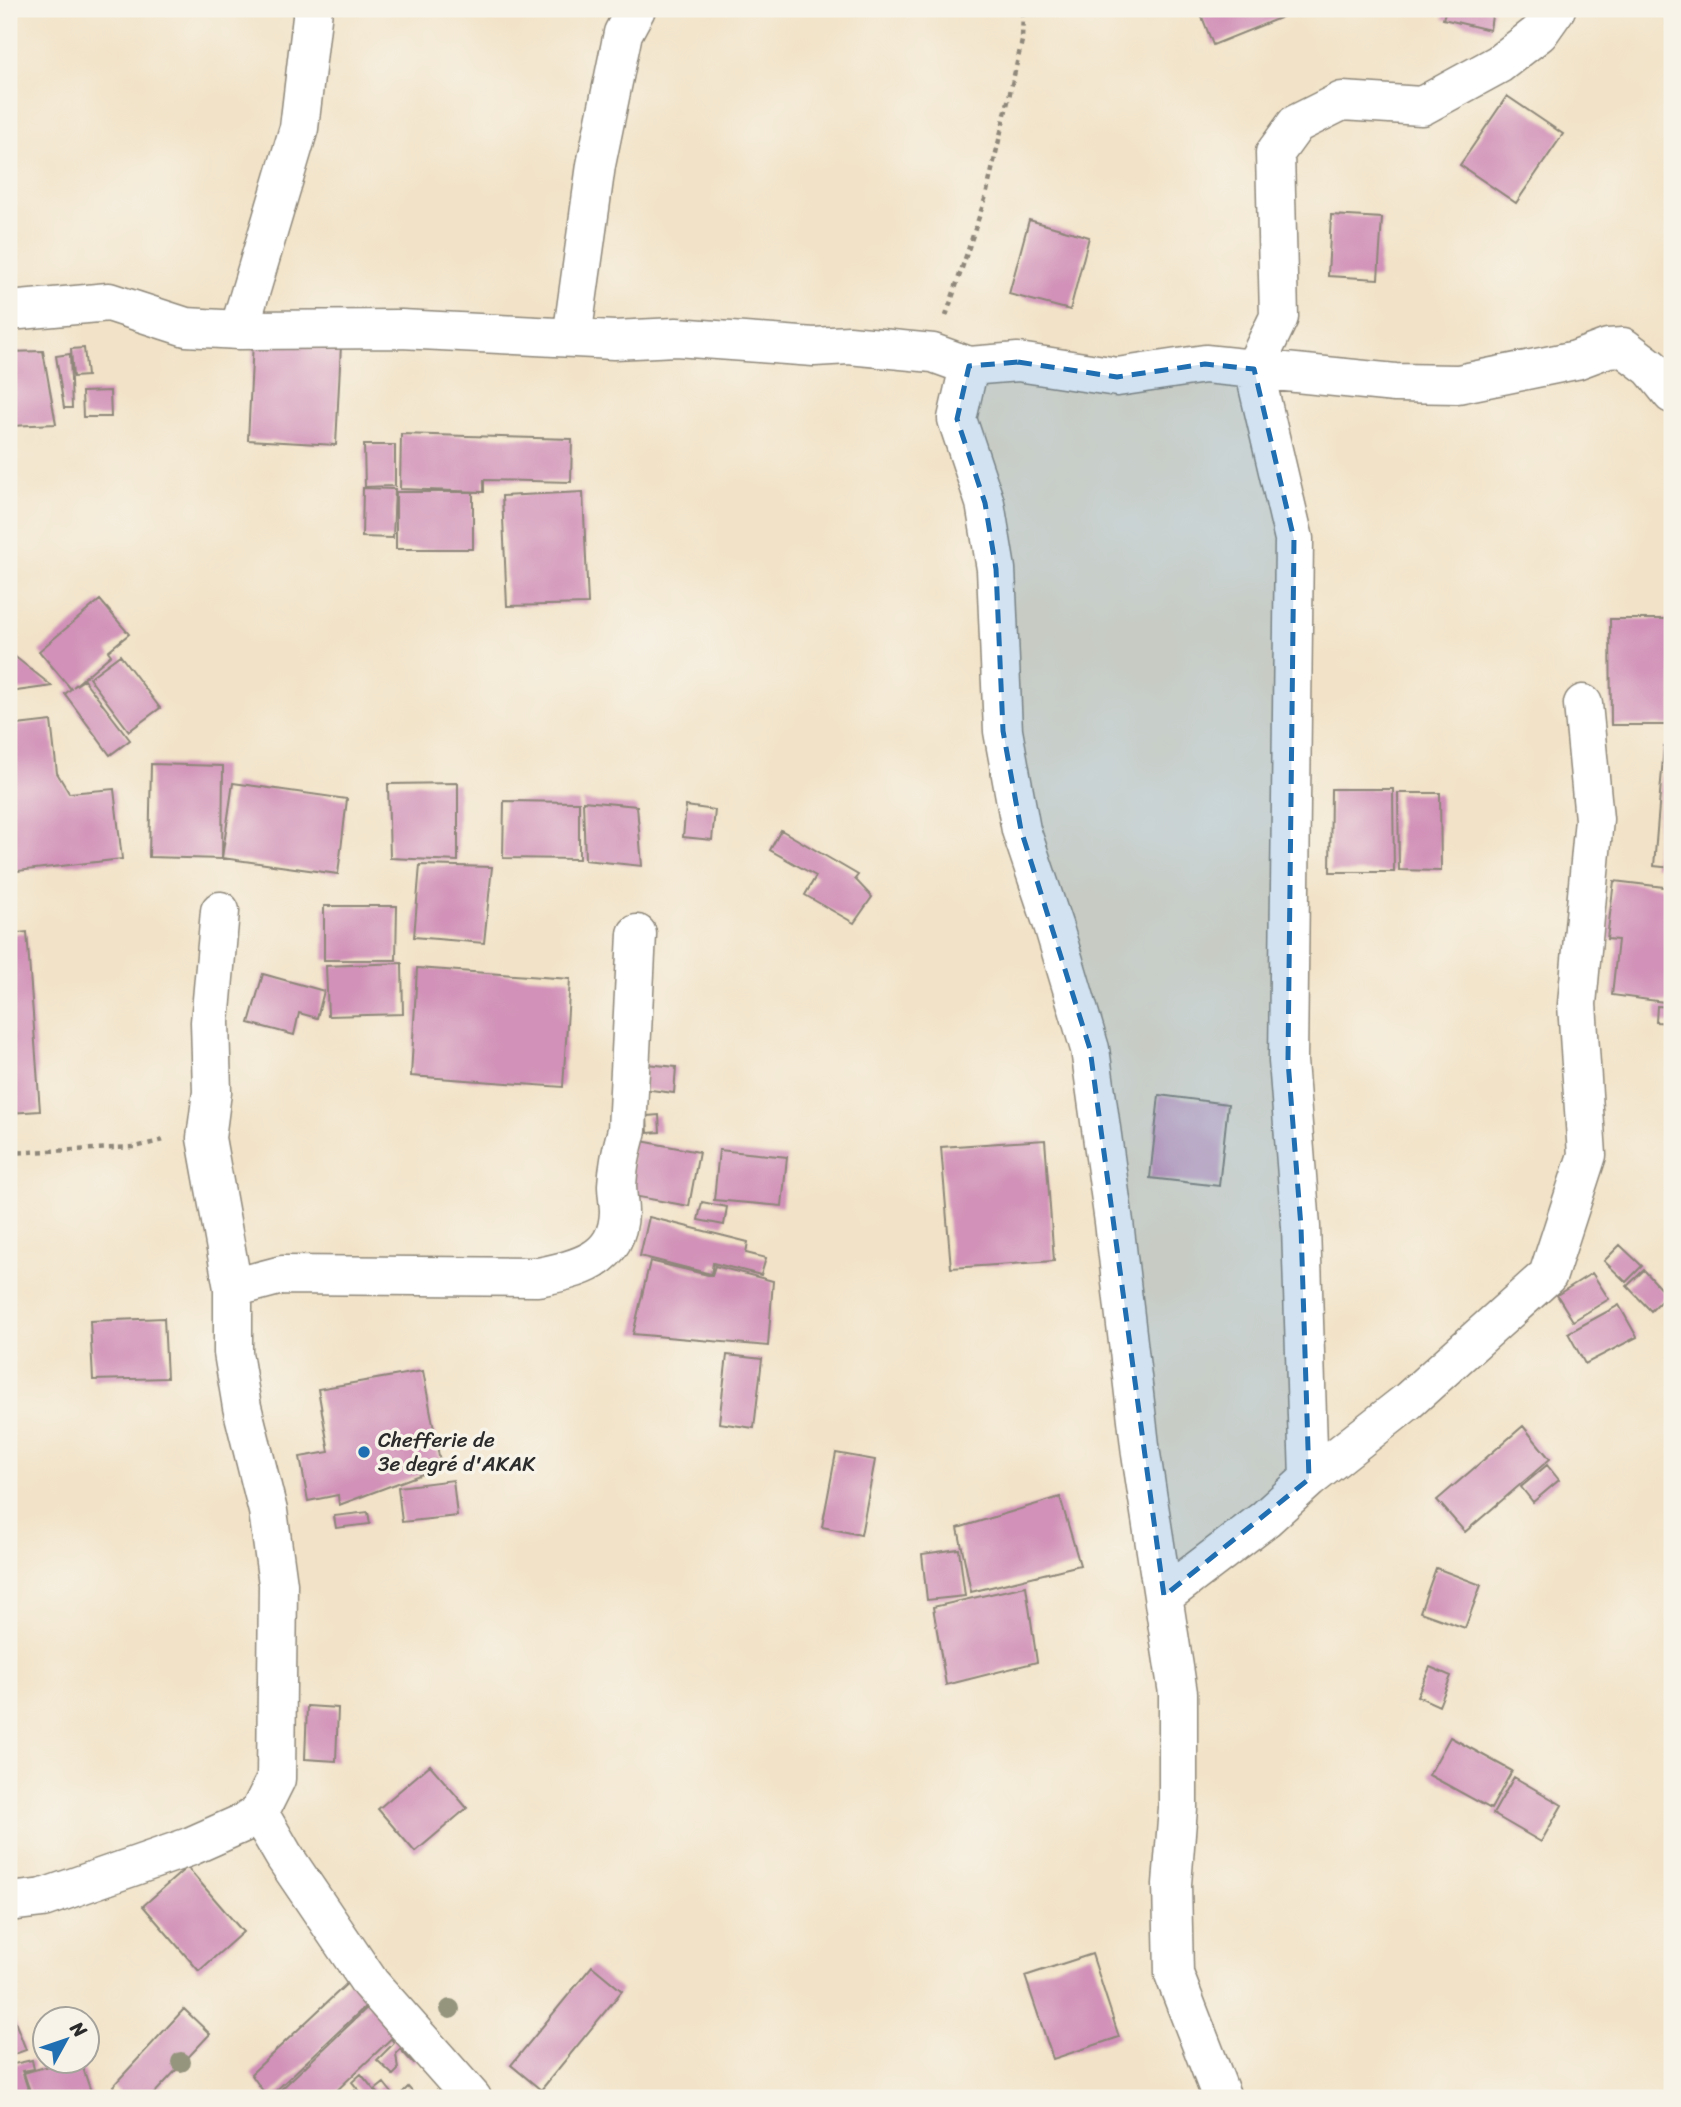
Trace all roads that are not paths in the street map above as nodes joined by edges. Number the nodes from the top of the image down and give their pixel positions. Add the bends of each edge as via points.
1 (313, 9) edge
2 (636, 9) edge
3 (1556, 9) edge
4 (9, 311) edge
5 (239, 330) junction
6 (572, 338) junction
7 (970, 366) junction
8 (1254, 369) junction
9 (1672, 394) edge
10 (1583, 704) dead end
11 (220, 911) dead end
12 (637, 934) dead end
13 (233, 1288) junction
14 (1309, 1479) junction
15 (1164, 1597) junction
16 (259, 1813) junction
17 (9, 1902) edge
18 (472, 2098) edge
19 (1222, 2098) edge

1 - 5 street via 299,128
2 - 6 street via 623,33 596,165
3 - 8 street via 1539,33 1499,64 1422,106 1342,101 1296,124 1275,153 1279,317
4 - 5 street via 109,302 186,327
5 - 6 street via 401,329
6 - 7 street via 676,337 814,347 849,345 933,353
7 - 8 street via 1018,362 1117,377 1205,364
7 - 15 street via 957,419 985,503 996,569 1003,731 1021,830 1090,1049
8 - 9 street via 1395,383 1458,384 1623,347 1651,368
8 - 14 street via 1294,539 1288,1061 1301,1227
10 - 14 street via 1594,819 1577,1004 1587,1155 1548,1275 1408,1401
11 - 13 street via 206,1139
12 - 13 street via 627,1130 617,1186 619,1213 615,1238 604,1252 569,1270 538,1277 282,1275
13 - 16 street via 233,1353 268,1511 278,1584 276,1779
14 - 15 street via 1265,1520
15 - 19 street via 1178,1693 1174,1975
16 - 17 street via 189,1847 43,1898
16 - 18 street via 370,1983

